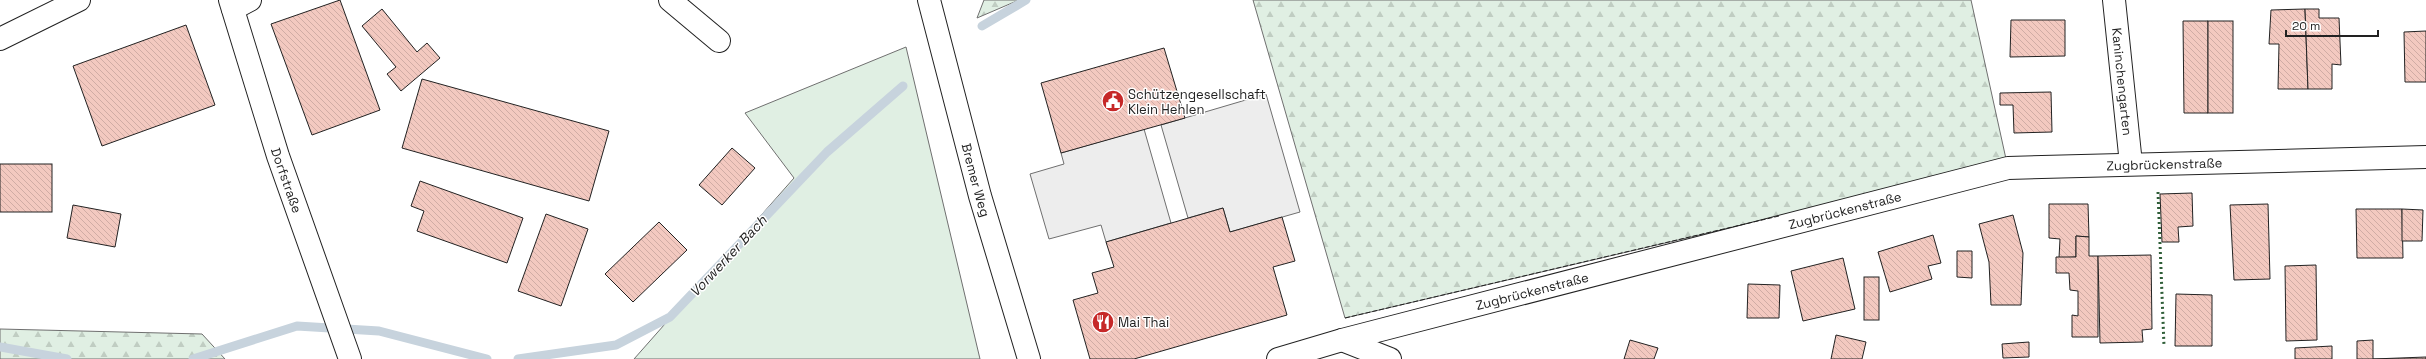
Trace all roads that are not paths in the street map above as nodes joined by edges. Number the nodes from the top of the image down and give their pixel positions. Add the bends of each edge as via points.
1 (79, 0) edge
2 (670, 0) edge
3 (928, 0) edge
4 (2114, 0) edge
5 (237, 3) edge
6 (0, 39) edge
7 (719, 41) dead end
8 (2426, 157) edge
9 (2131, 164) junction
10 (1342, 340) junction
11 (349, 358) edge
12 (1029, 359) edge
13 (1278, 359) edge
14 (1390, 359) edge

1 - 6 street
2 - 7 street
3 - 12 street, Bremer Weg via 980,196
4 - 9 street, Kaninchengarten
5 - 11 street, Dorfstraße via 278,156
8 - 9 street, Zugbrückenstraße
9 - 10 street, Zugbrückenstraße via 2008,168
10 - 13 street, Zugbrückenstraße
10 - 14 street

